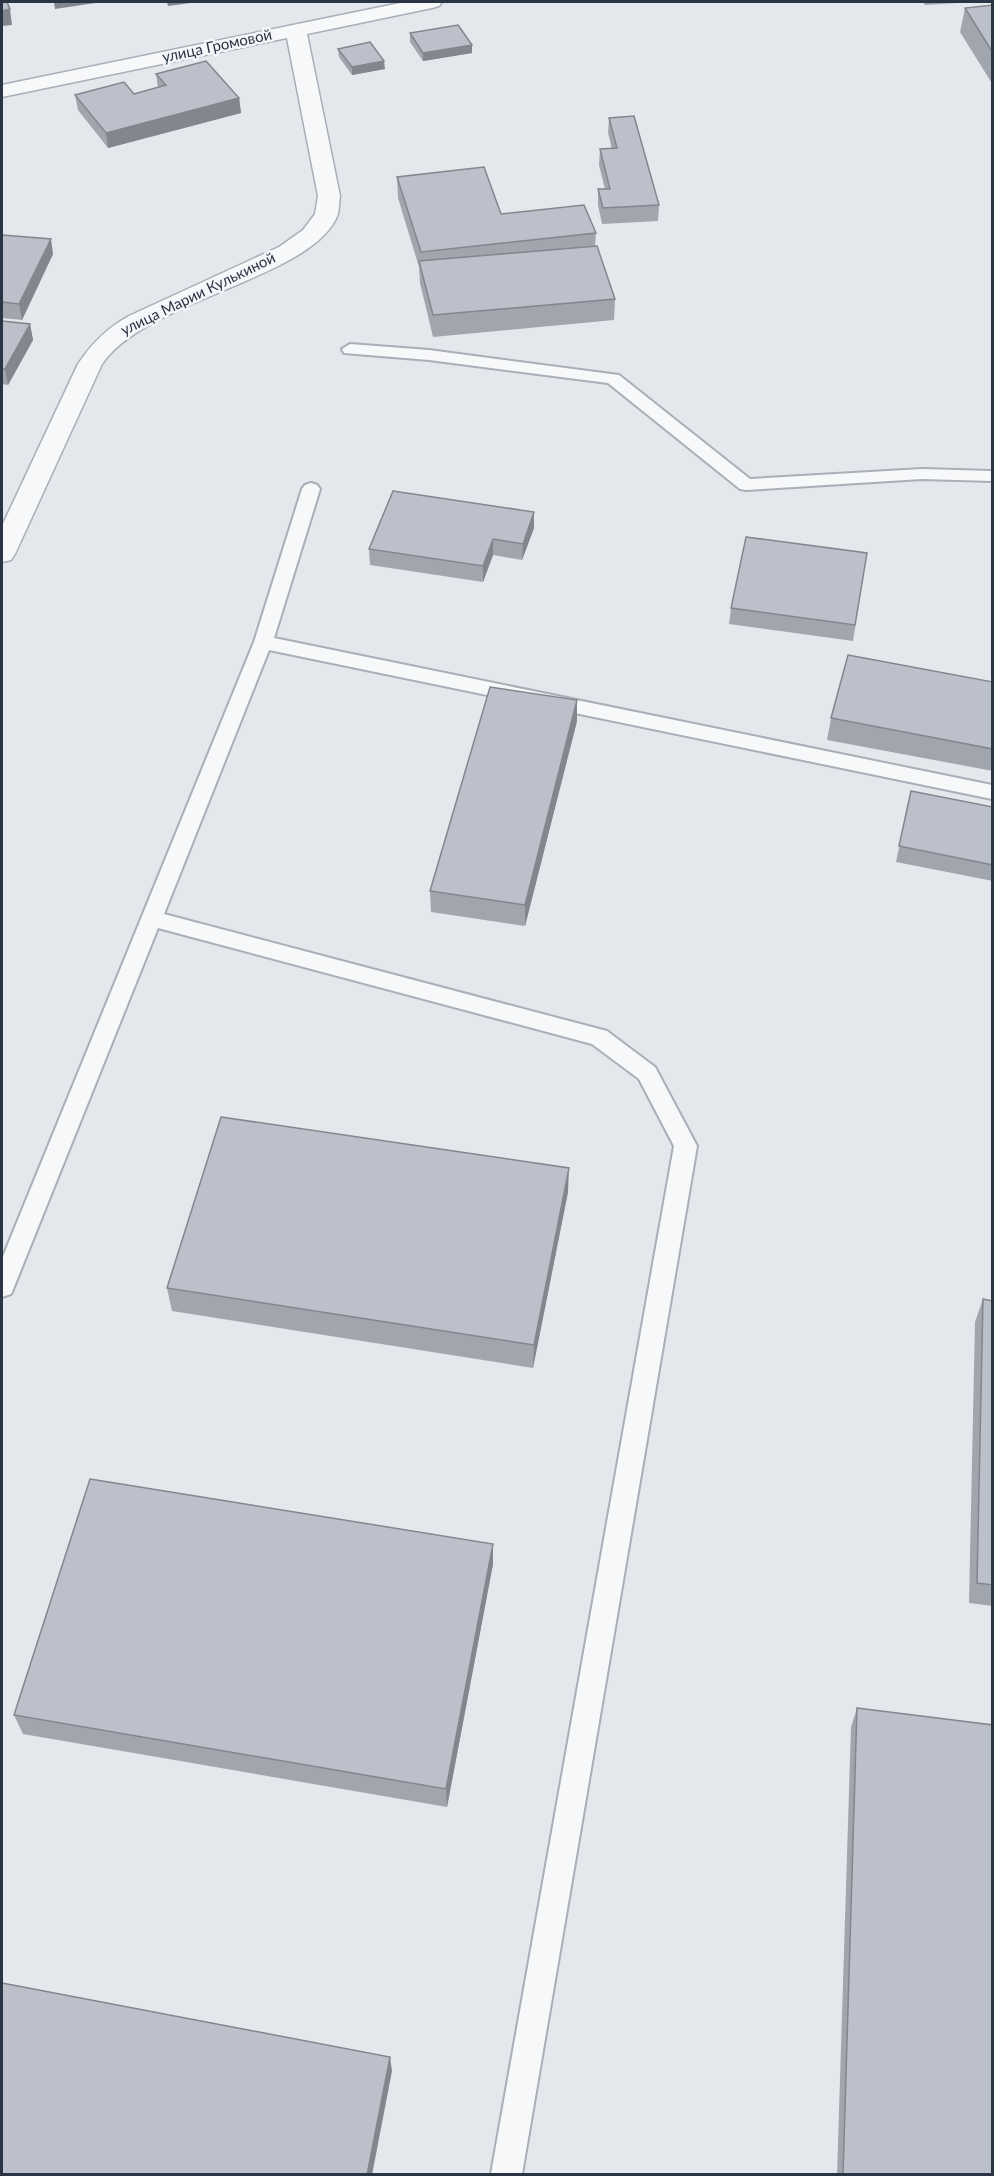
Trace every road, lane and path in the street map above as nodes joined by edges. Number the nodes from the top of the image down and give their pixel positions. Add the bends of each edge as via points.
1 (432, 2) edge
2 (296, 29) junction
3 (2, 91) edge
4 (350, 349) dead end
5 (993, 476) edge
6 (311, 489) dead end
7 (2, 554) edge
8 (263, 642) junction
9 (993, 792) edge
10 (151, 918) junction
11 (2, 1287) edge
12 (507, 2175) edge

1 - 2 street, улица Громовой
2 - 3 street, улица Громовой
2 - 7 street, улица Марии Кулькиной via 329,196 326,215 311,235 287,252 138,321 103,344 90,364
4 - 5 lane via 613,379 746,485 922,474
6 - 8 lane
8 - 9 lane
8 - 10 lane
10 - 11 lane
10 - 12 lane via 599,1037 647,1073 687,1146

